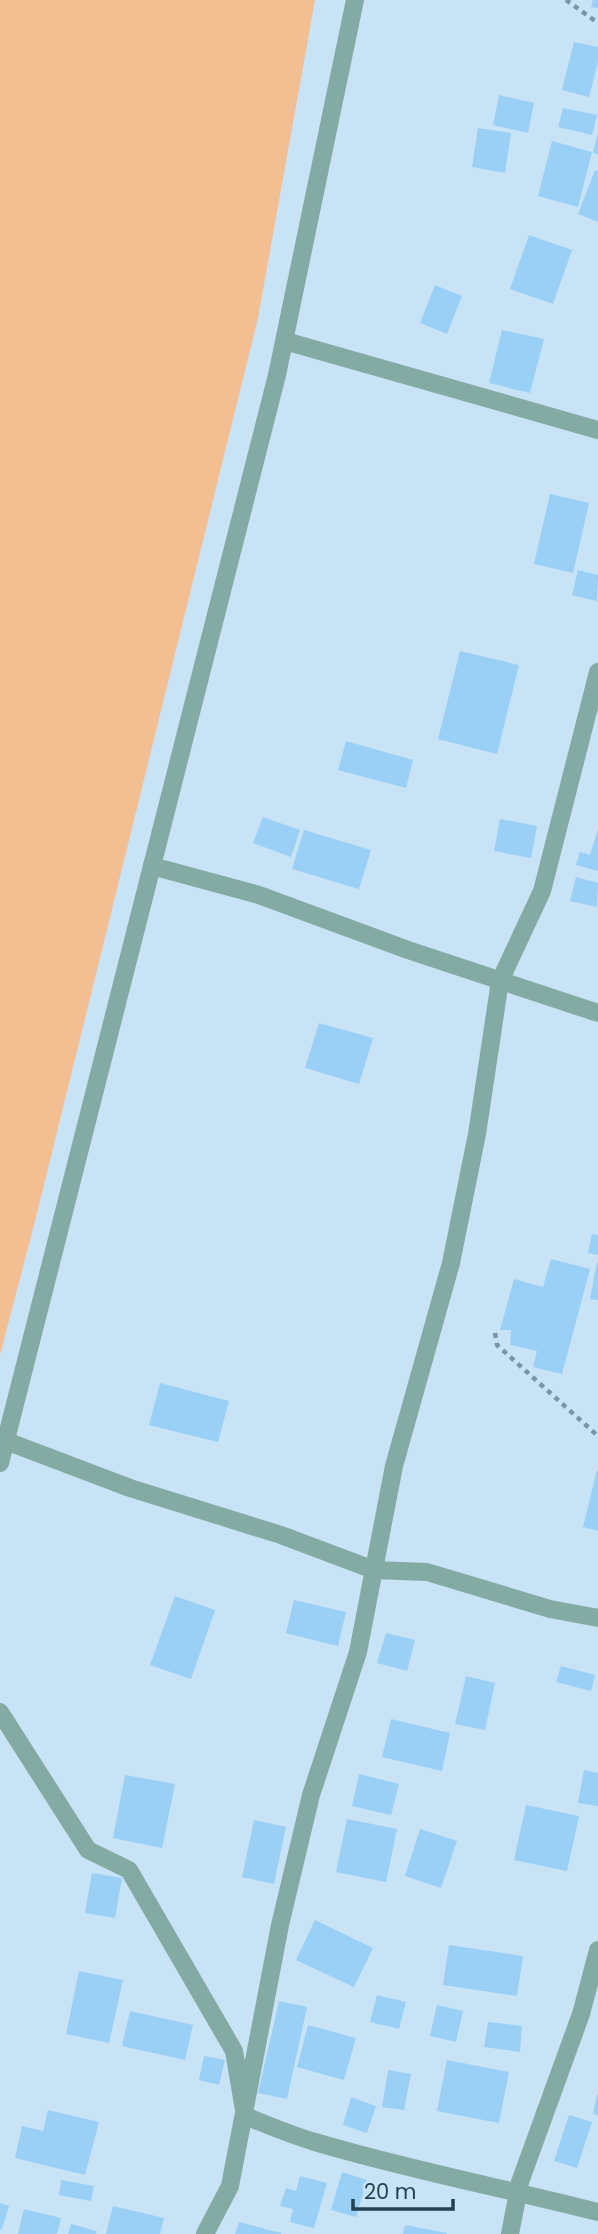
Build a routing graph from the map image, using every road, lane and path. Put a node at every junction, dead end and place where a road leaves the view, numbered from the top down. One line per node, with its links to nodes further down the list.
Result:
1 (355, 0): 4 (street)
2 (566, 0): 3 (path)
3 (598, 23)
4 (285, 341): 5 (street); 7 (street)
5 (598, 430)
6 (598, 673): 8 (street)
7 (152, 866): 8 (street); 12 (street)
8 (500, 981): 9 (street); 14 (street)
9 (598, 1013)
10 (495, 1333): 11 (path)
11 (598, 1436)
12 (6, 1441): 13 (street); 14 (street)
13 (0, 1463)
14 (374, 1570): 15 (street); 18 (street)
15 (598, 1618)
16 (0, 1712): 18 (street)
17 (598, 1950): 19 (street)
18 (244, 2116): 19 (street); 21 (street)
19 (519, 2192): 20 (street); 22 (street)
20 (598, 2212)
21 (205, 2234)
22 (510, 2234)

